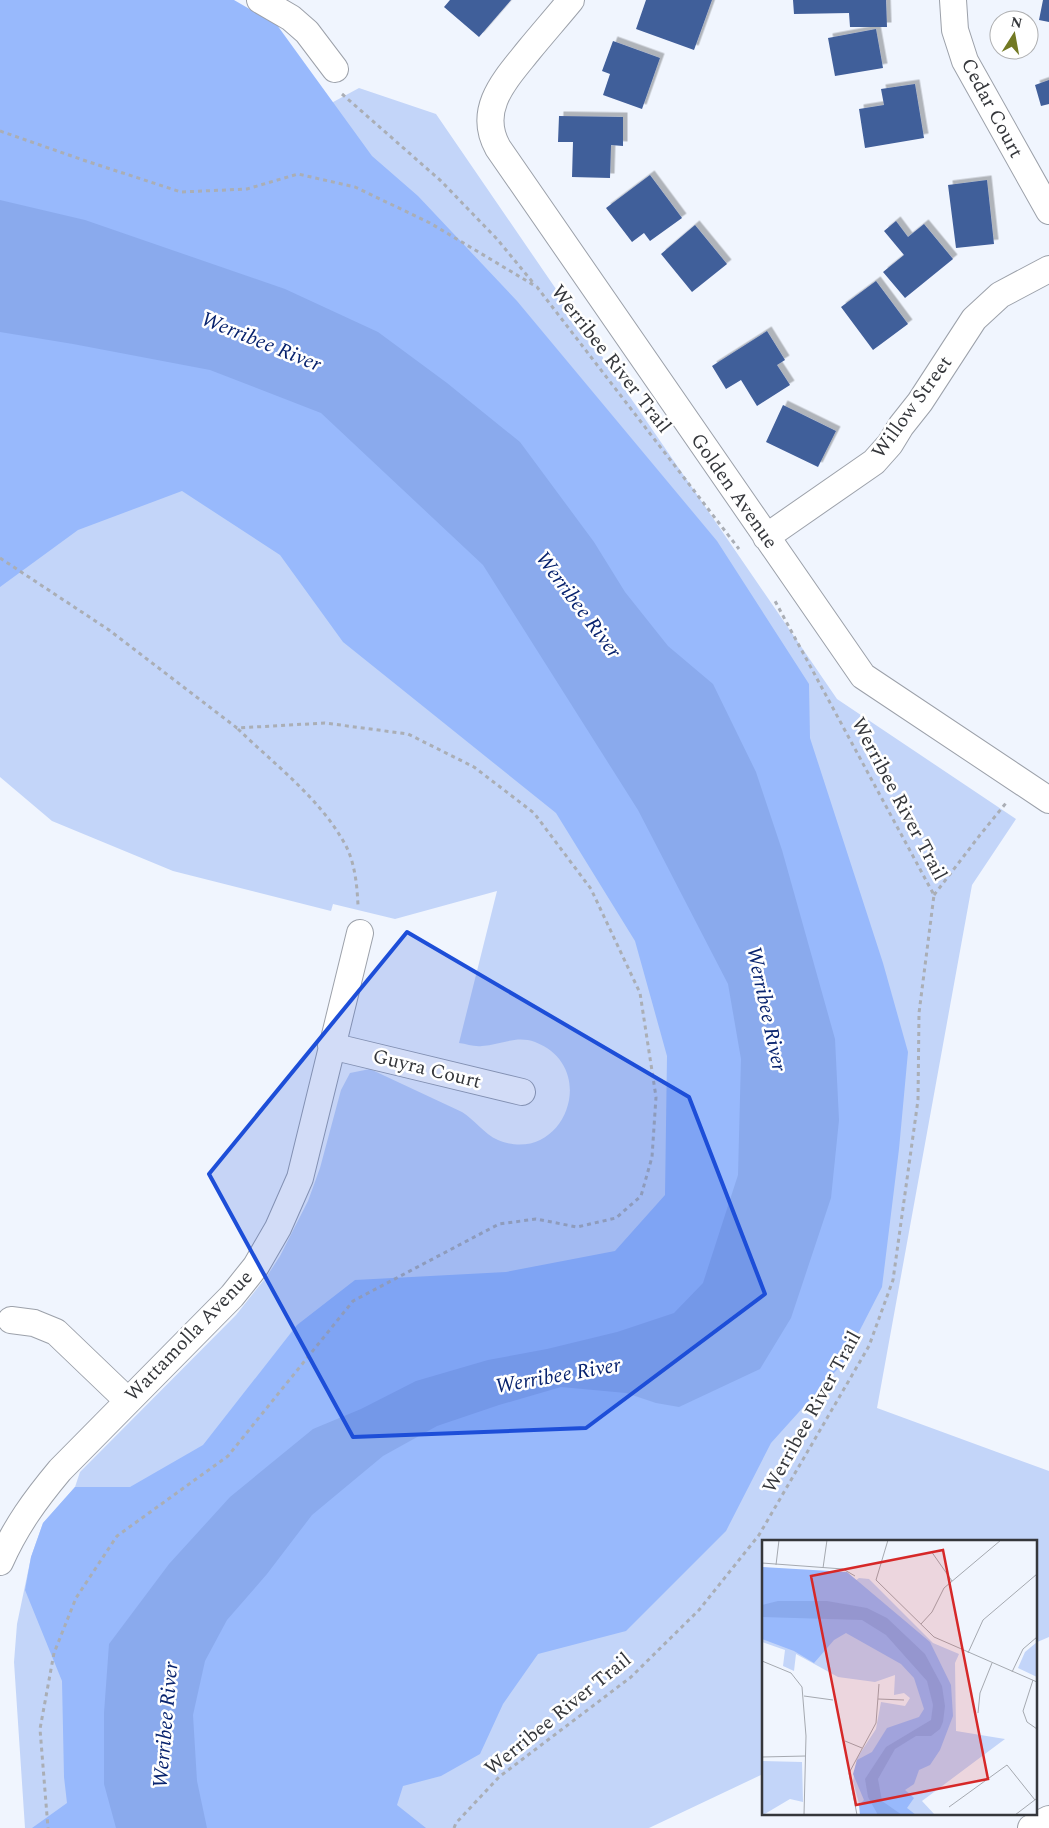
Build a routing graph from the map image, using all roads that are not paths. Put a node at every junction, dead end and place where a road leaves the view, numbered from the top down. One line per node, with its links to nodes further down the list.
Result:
1 (260, 0): 4 (street)
2 (571, 0): 7 (street, Golden Avenue)
3 (953, 0): 5 (street, Cedar Court)
4 (334, 69)
5 (1049, 211)
6 (1049, 269): 7 (street, Willow Street)
7 (766, 537): 8 (street, Golden Avenue)
8 (1049, 800)
9 (360, 934): 10 (street, Wattamolla Avenue)
10 (331, 1046): 11 (street, Guyra Court); 13 (street, Wattamolla Avenue)
11 (522, 1092)
12 (11, 1320): 13 (street)
13 (127, 1400): 14 (street, Wattamolla Avenue)
14 (0, 1562)
15 (1049, 1819): 16 (street)
16 (1031, 1828)

